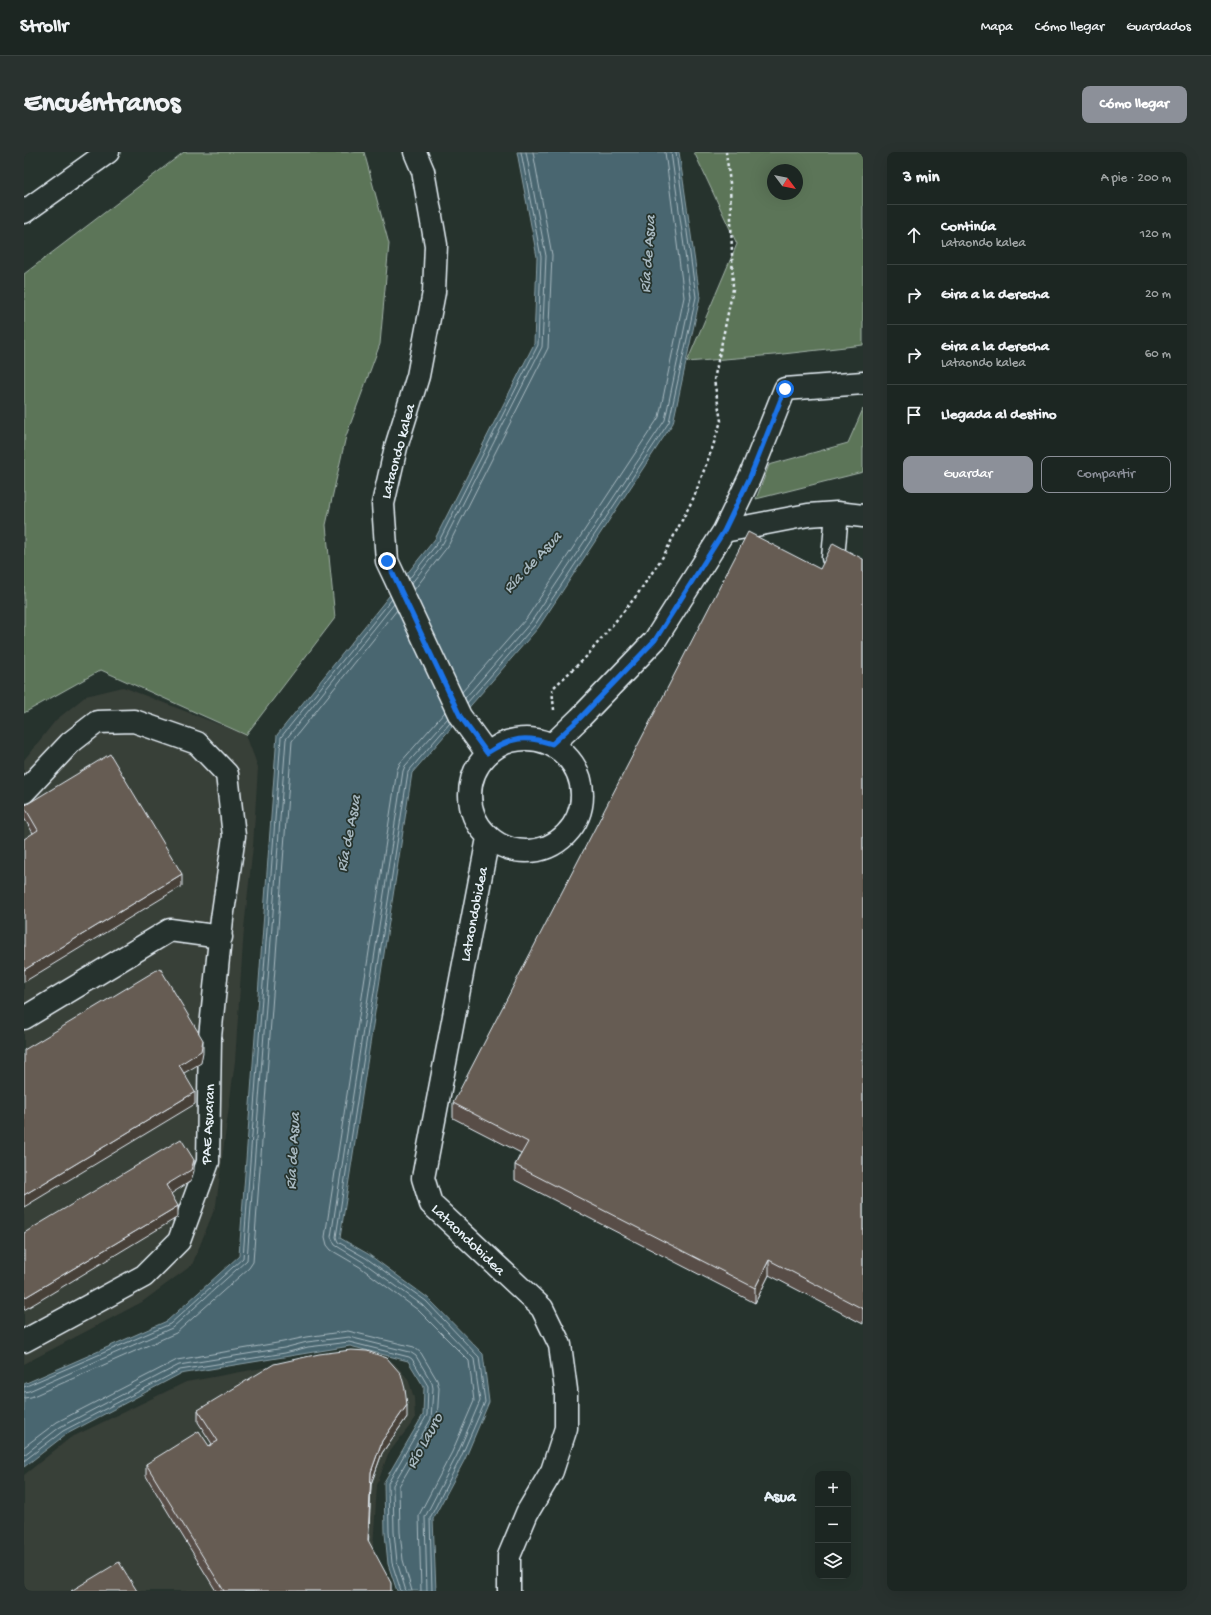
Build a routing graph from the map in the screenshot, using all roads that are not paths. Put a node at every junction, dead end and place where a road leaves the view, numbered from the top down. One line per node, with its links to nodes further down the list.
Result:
1 (108, 152): 3 (main road)
2 (415, 152): 10 (main road, Lataondo kalea)
3 (24, 212)
4 (863, 383): 7 (main road)
5 (837, 513): 6 (main road); 7 (main road); 8 (main road)
6 (863, 516)
7 (724, 531): 9 (main road)
8 (833, 558)
9 (552, 744): 10 (main road); 12 (main road)
10 (487, 753): 12 (main road)
11 (24, 792): 13 (main road, PAE Asuaran)
12 (488, 838): 16 (main road, Lataondobidea)
13 (220, 937): 14 (main road); 15 (main road, PAE Asuaran)
14 (24, 1018)
15 (24, 1341)
16 (509, 1591)

